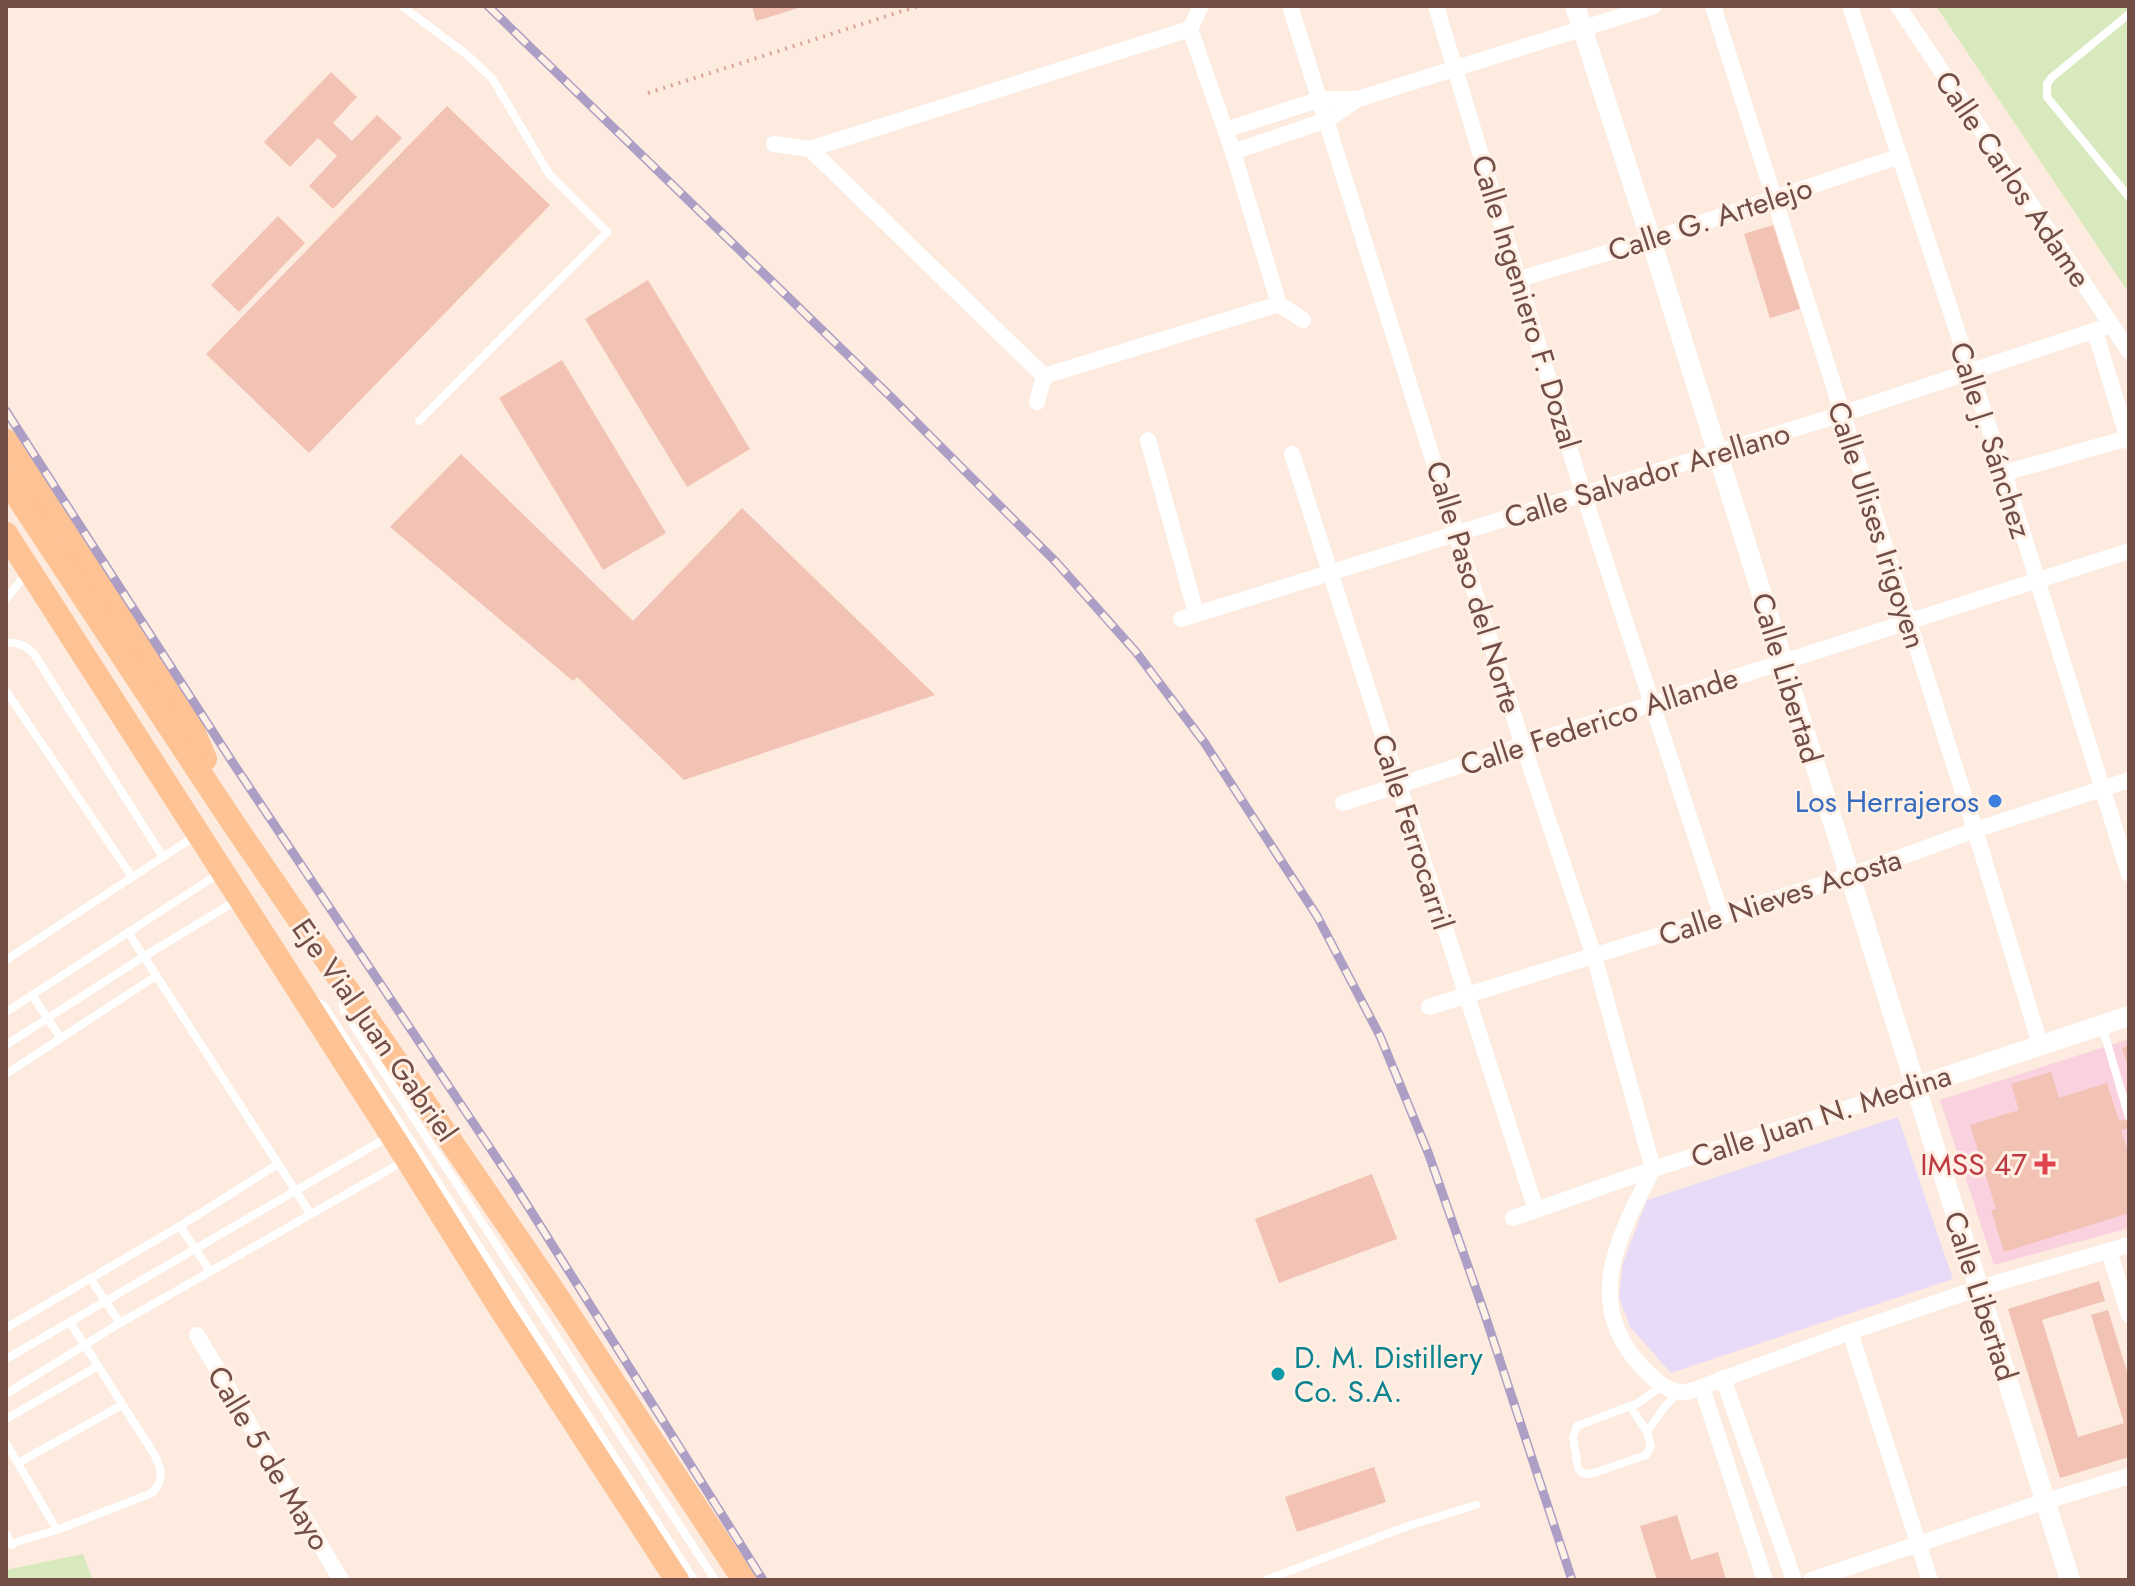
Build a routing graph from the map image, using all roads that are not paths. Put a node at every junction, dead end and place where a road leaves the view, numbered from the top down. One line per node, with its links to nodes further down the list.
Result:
1 (402, 6): 34 (lane)
2 (1201, 6): 11 (street)
3 (1290, 6): 14 (street, Calle Paso del Norte)
4 (1436, 6): 13 (street, Calle Ingeniero F. Dozal)
5 (1575, 6): 12 (street, Calle Libertad)
6 (1654, 6): 12 (street)
7 (1713, 6): 23 (street, Calle Ulises Irigoyen)
8 (1850, 6): 21 (street, Calle J. Sánchez)
9 (1898, 6): 28 (street, Calle Carlos Adame)
10 (2129, 14): 22 (lane)
11 (1190, 29): 17 (street); 19 (street)
12 (1582, 29): 13 (street); 24 (street, Calle Libertad)
13 (1457, 70): 15 (street); 25 (street, Calle Ingeniero F. Dozal)
14 (1321, 99): 15 (street); 16 (street, Calle Paso del Norte); 17 (street)
15 (1358, 99): 16 (street)
16 (1327, 120): 20 (street); 44 (street, Calle Paso del Norte)
17 (1225, 130): 20 (street)
18 (774, 144): 19 (street)
19 (810, 149): 31 (street)
20 (1233, 152): 26 (street)
21 (1900, 156): 23 (street, Calle G. Artelejo); 30 (street, Calle J. Sánchez)
22 (2129, 197)
23 (1774, 198): 24 (street, Calle G. Artelejo); 33 (street, Calle Ulises Irigoyen)
24 (1651, 240): 25 (street, Calle G. Artelejo); 38 (street, Calle Libertad)
25 (1519, 279): 42 (street, Calle Ingeniero F. Dozal)
26 (1279, 304): 27 (street); 31 (street)
27 (1303, 320)
28 (2103, 328): 29 (street, Calle Carlos Adame); 30 (street, Calle Salvador Arellano); 36 (street)
29 (2129, 351)
30 (1969, 371): 33 (street, Calle Salvador Arellano); 40 (street, Calle J. Sánchez)
31 (1044, 376): 32 (street)
32 (1037, 402)
33 (1842, 414): 38 (street, Calle Salvador Arellano); 50 (street, Calle Ulises Irigoyen)
34 (419, 421)
35 (1148, 440): 47 (street, Calle Salvador Arellano)
36 (2128, 440): 40 (street)
37 (6, 441): 60 (main road)
38 (1715, 453): 42 (street, Calle Salvador Arellano); 52 (street, Calle Libertad)
39 (1292, 454): 47 (street, Calle Ferrocarril)
40 (2004, 473): 48 (street, Calle J. Sánchez)
41 (6, 479): 60 (main road, Eje Vial Juan Gabriel)
42 (1583, 493): 44 (street, Calle Salvador Arellano); 54 (street, Calle Ingeniero F. Dozal)
43 (6, 534): 46 (main road, Eje Vial Juan Gabriel)
44 (1457, 534): 47 (street, Calle Salvador Arellano); 55 (street, Calle Paso del Norte)
45 (2129, 551): 48 (street, Calle Federico Allande)
46 (29, 570): 49 (lane); 62 (main road, Eje Vial Juan Gabriel)
47 (1330, 573): 57 (street, Calle Ferrocarril)
48 (2036, 581): 50 (street, Calle Federico Allande); 58 (street, Calle J. Sánchez)
49 (6, 599)
50 (1907, 622): 52 (street, Calle Federico Allande); 61 (street, Calle Ulises Irigoyen)
51 (6, 643): 63 (lane)
52 (1783, 662): 54 (street, Calle Federico Allande); 66 (street, Calle Libertad)
53 (6, 691): 67 (lane)
54 (1652, 704): 55 (street, Calle Federico Allande); 69 (street, Calle Ingeniero F. Dozal)
55 (1523, 745): 57 (street, Calle Federico Allande); 71 (street, Calle Paso del Norte)
56 (2129, 780): 58 (street, Calle Nieves Acosta)
57 (1397, 786): 59 (street, Calle Federico Allande); 77 (street, Calle Ferrocarril)
58 (2101, 789): 61 (street, Calle Nieves Acosta); 65 (street, Calle J. Sánchez)
59 (1343, 803)
60 (233, 823): 75 (main road, Eje Vial Juan Gabriel)
61 (1975, 830): 66 (street, Calle Nieves Acosta); 85 (street, Calle Ulises Irigoyen)
62 (198, 834): 63 (lane); 64 (main road, Eje Vial Juan Gabriel)
63 (163, 857): 67 (lane)
64 (223, 871): 68 (main road, Eje Vial Juan Gabriel); 70 (lane)
65 (2129, 874)
66 (1849, 876): 69 (street, Calle Nieves Acosta); 88 (street, Calle Libertad)
67 (132, 877): 73 (lane)
68 (240, 898): 72 (lane); 76 (main road, Eje Vial Juan Gabriel)
69 (1722, 917): 71 (street, Calle Nieves Acosta)
70 (128, 932): 72 (lane); 78 (lane)
71 (1594, 956): 77 (street, Calle Nieves Acosta); 93 (street, Calle Paso del Norte)
72 (143, 957): 74 (lane); 82 (lane)
73 (6, 960)
74 (156, 976): 84 (lane); 92 (lane)
75 (338, 977): 135 (lane); 136 (main road, Eje Vial Juan Gabriel)
76 (300, 992): 90 (main road, Eje Vial Juan Gabriel); 134 (lane)
77 (1467, 994): 79 (street, Calle Nieves Acosta); 95 (street, Calle Ferrocarril)
78 (32, 995): 80 (lane); 82 (lane)
79 (1429, 1007)
80 (6, 1012)
81 (2129, 1016): 83 (street, Calle Juan N. Medina)
82 (48, 1019): 84 (lane); 86 (lane)
83 (2101, 1025): 85 (street, Calle Juan N. Medina); 89 (lane)
84 (60, 1037): 87 (lane)
85 (2040, 1044): 88 (street, Calle Juan N. Medina)
86 (6, 1045)
87 (6, 1074)
88 (1915, 1087): 93 (street, Calle Juan N. Medina); 104 (street, Calle Libertad)
89 (2129, 1117)
90 (392, 1135): 91 (main road, Eje Vial Juan Gabriel); 94 (lane)
91 (407, 1159): 96 (lane); 133 (main road, Eje Vial Juan Gabriel)
92 (278, 1164): 94 (lane); 98 (lane)
93 (1653, 1169): 95 (street, Calle Juan N. Medina); 117 (street)
94 (296, 1191): 96 (lane); 100 (lane)
95 (1536, 1210): 97 (street, Calle Juan N. Medina)
96 (310, 1213): 102 (lane)
97 (1513, 1218)
98 (180, 1226): 100 (lane); 103 (lane)
99 (2129, 1245): 101 (street)
100 (197, 1248): 102 (lane); 105 (lane)
101 (2109, 1251): 104 (street); 106 (street)
102 (210, 1271): 108 (lane)
103 (90, 1278): 105 (lane); 109 (lane)
104 (1979, 1288): 110 (street); 126 (street, Calle Libertad)
105 (105, 1301): 107 (lane); 108 (lane)
106 (2129, 1315)
107 (70, 1322): 112 (lane); 113 (lane)
108 (120, 1323): 112 (lane)
109 (6, 1328)
110 (1850, 1332): 115 (street); 130 (street)
111 (197, 1335): 132 (street, Calle 5 de Mayo)
112 (85, 1346): 114 (lane); 118 (lane)
113 (6, 1359)
114 (98, 1366): 119 (lane); 121 (lane)
115 (1723, 1378): 116 (street); 139 (street)
116 (1702, 1388): 117 (street); 138 (street)
117 (1670, 1390): 120 (lane); 122 (lane)
118 (6, 1394)
119 (122, 1405): 124 (lane); 128 (lane)
120 (1630, 1406): 122 (lane); 122 (lane)
121 (6, 1419)
122 (1647, 1432)
123 (6, 1443): 124 (lane)
124 (18, 1463): 128 (lane)
125 (2129, 1476): 126 (street)
126 (2046, 1501): 130 (street); 142 (street, Calle Libertad)
127 (1476, 1505): 137 (lane)
128 (57, 1530): 131 (lane)
129 (6, 1534): 131 (lane)
130 (1918, 1543): 140 (street); 141 (street)
131 (9, 1545)
132 (341, 1580)
133 (677, 1580)
134 (694, 1580)
135 (715, 1580)
136 (744, 1580)
137 (1266, 1580)
138 (1765, 1580)
139 (1794, 1580)
140 (1811, 1580)
141 (1930, 1580)
142 (2070, 1580)

